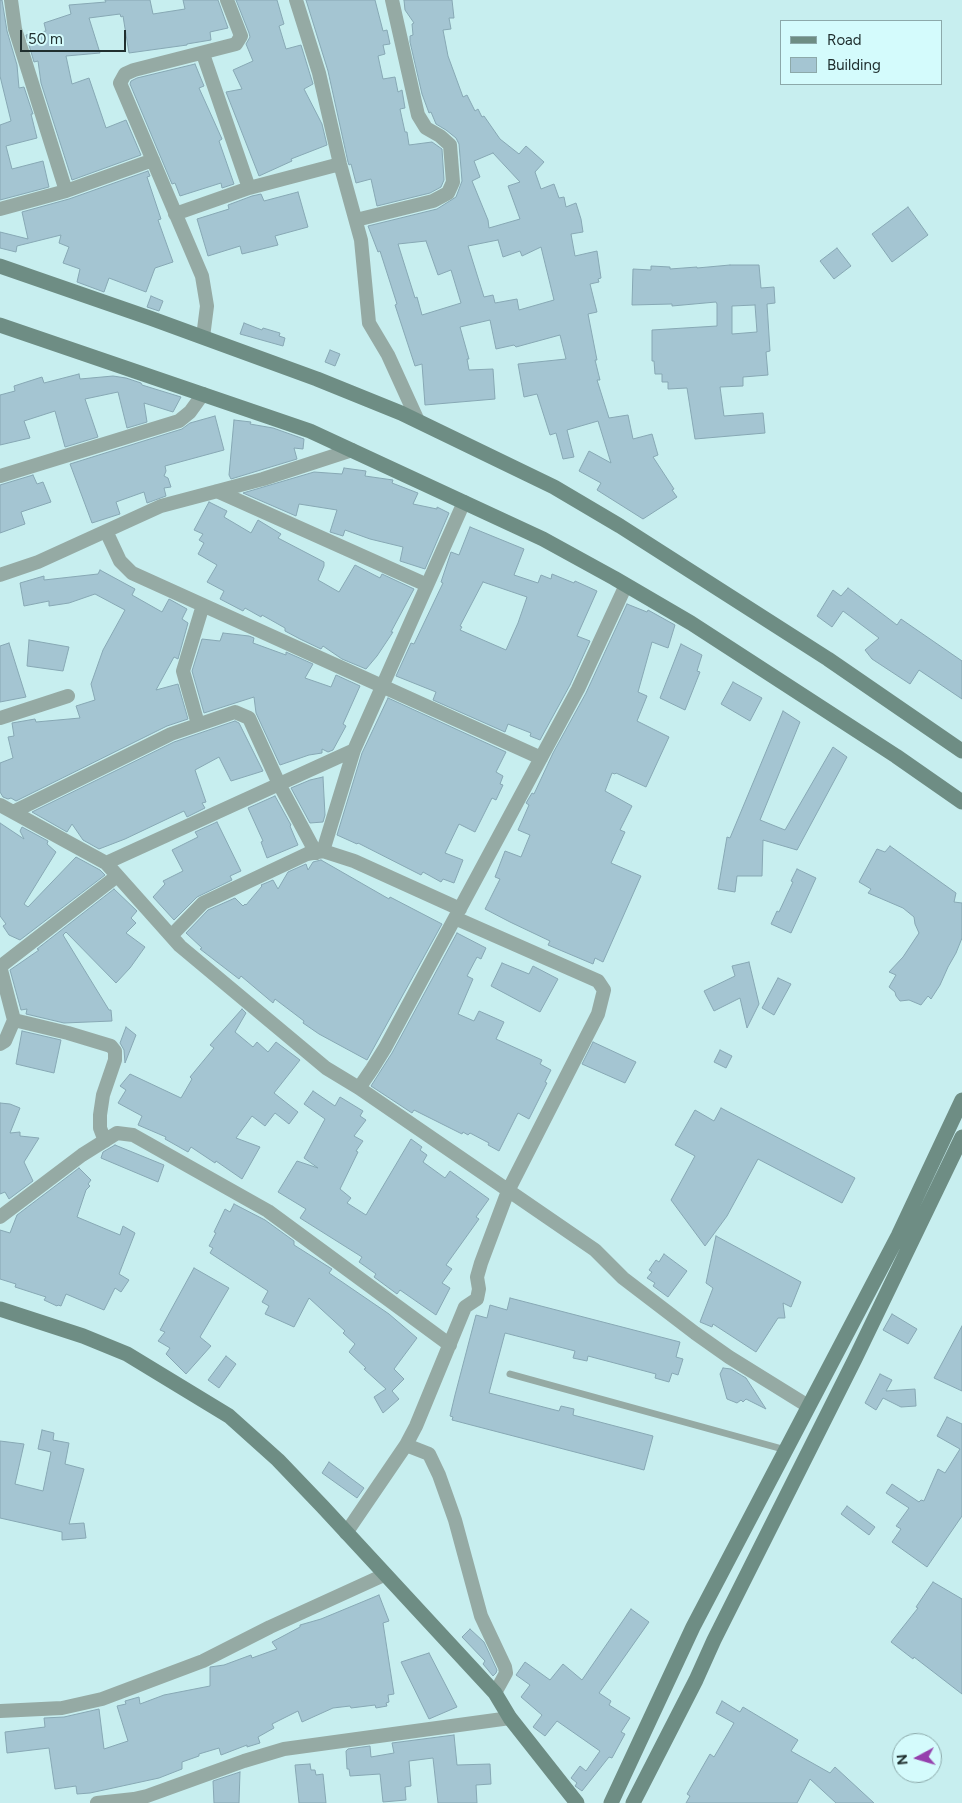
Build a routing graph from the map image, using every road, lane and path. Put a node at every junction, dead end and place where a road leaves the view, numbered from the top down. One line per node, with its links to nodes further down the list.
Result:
1 (11, 0): 9 (street)
2 (227, 0): 5 (street)
3 (296, 0): 7 (street)
4 (392, 0): 12 (street)
5 (203, 54): 6 (street); 8 (street)
6 (153, 160): 9 (street); 11 (street)
7 (340, 164): 8 (street); 12 (street)
8 (249, 188): 11 (street)
9 (66, 192): 10 (street)
10 (0, 209)
11 (175, 214): 15 (street)
12 (356, 220): 17 (street)
13 (0, 266): 15 (street)
14 (0, 325): 16 (street)
15 (203, 337): 17 (street)
16 (203, 394): 18 (street); 19 (street)
17 (418, 421): 32 (street)
18 (352, 450): 20 (street); 21 (street)
19 (0, 476)
20 (217, 491): 22 (street); 24 (street)
21 (464, 502): 24 (street); 25 (street)
22 (106, 531): 23 (street); 26 (street)
23 (0, 575)
24 (427, 585): 27 (street)
25 (626, 585): 33 (street); 35 (street)
26 (202, 605): 27 (street); 30 (street)
27 (382, 686): 31 (street); 33 (street)
28 (68, 696): 29 (street)
29 (0, 718)
30 (198, 724): 34 (street); 37 (street)
31 (354, 750): 34 (street); 38 (street)
32 (962, 751)
33 (541, 758): 41 (street)
34 (280, 784): 38 (street); 39 (street)
35 (962, 802)
36 (0, 805): 37 (street)
37 (13, 812): 39 (street)
38 (319, 852): 41 (street); 42 (street)
39 (106, 863): 40 (street)
40 (118, 876): 42 (street); 43 (street)
41 (457, 914): 46 (street); 51 (street)
42 (171, 936): 46 (street)
43 (0, 966): 44 (street)
44 (14, 1020): 45 (street); 49 (street)
45 (0, 1044)
46 (358, 1088): 51 (street)
47 (962, 1100): 56 (street)
48 (962, 1137): 50 (street)
49 (105, 1141): 52 (street); 54 (street)
50 (958, 1156): 67 (street)
51 (508, 1191): 54 (street); 56 (street)
52 (0, 1217)
53 (0, 1309): 59 (street)
54 (450, 1345): 57 (street)
55 (510, 1374): 58 (lane)
56 (808, 1406): 58 (street)
57 (406, 1445): 59 (street); 61 (street)
58 (786, 1450): 66 (street)
59 (346, 1532): 60 (street)
60 (384, 1575): 61 (street); 62 (street)
61 (494, 1694): 63 (street)
62 (0, 1711)
63 (510, 1718): 64 (street); 65 (street)
64 (98, 1803)
65 (577, 1803)
66 (611, 1803)
67 (633, 1803)

